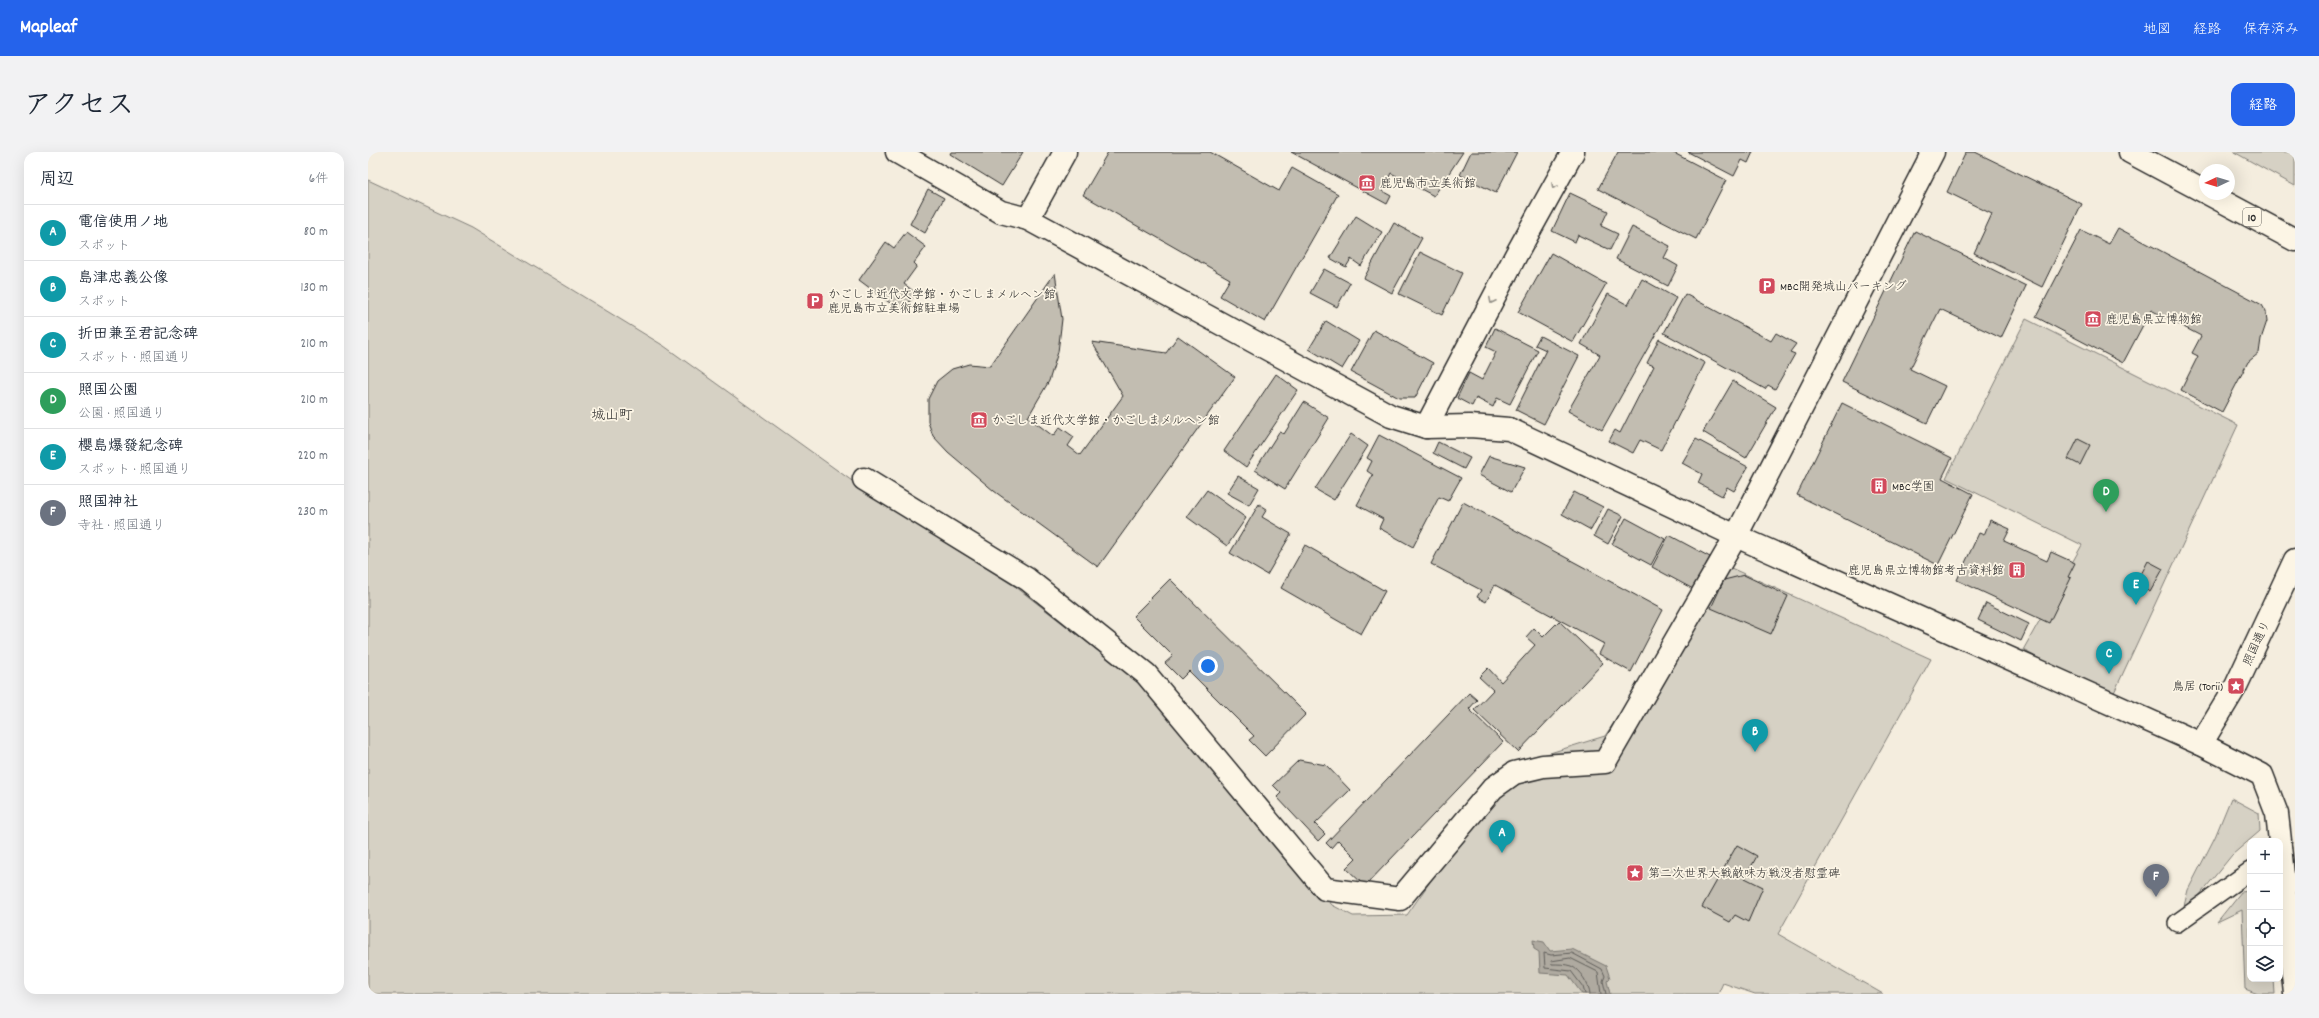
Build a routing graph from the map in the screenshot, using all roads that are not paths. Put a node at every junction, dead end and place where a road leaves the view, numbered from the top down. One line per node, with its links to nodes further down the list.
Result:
1 (897, 152): 8 (main road)
2 (1065, 152): 8 (main road)
3 (1573, 152): 10 (main road, one-way to 10)
4 (1933, 152): 12 (main road)
5 (2130, 152): 6 (main road)
6 (2199, 189)
7 (2220, 200): 9 (main road, 10)
8 (1028, 219): 10 (main road)
9 (2295, 240)
10 (1426, 427): 12 (main road)
11 (864, 479): 12 (main road)
12 (1736, 536): 14 (main road)
13 (2295, 560): 14 (main road, 照国通り)
14 (2201, 744): 15 (main road)
15 (2280, 838)
16 (2247, 873): 18 (lane)
17 (2282, 874): 19 (main road)
18 (2178, 923)
19 (2295, 994)

